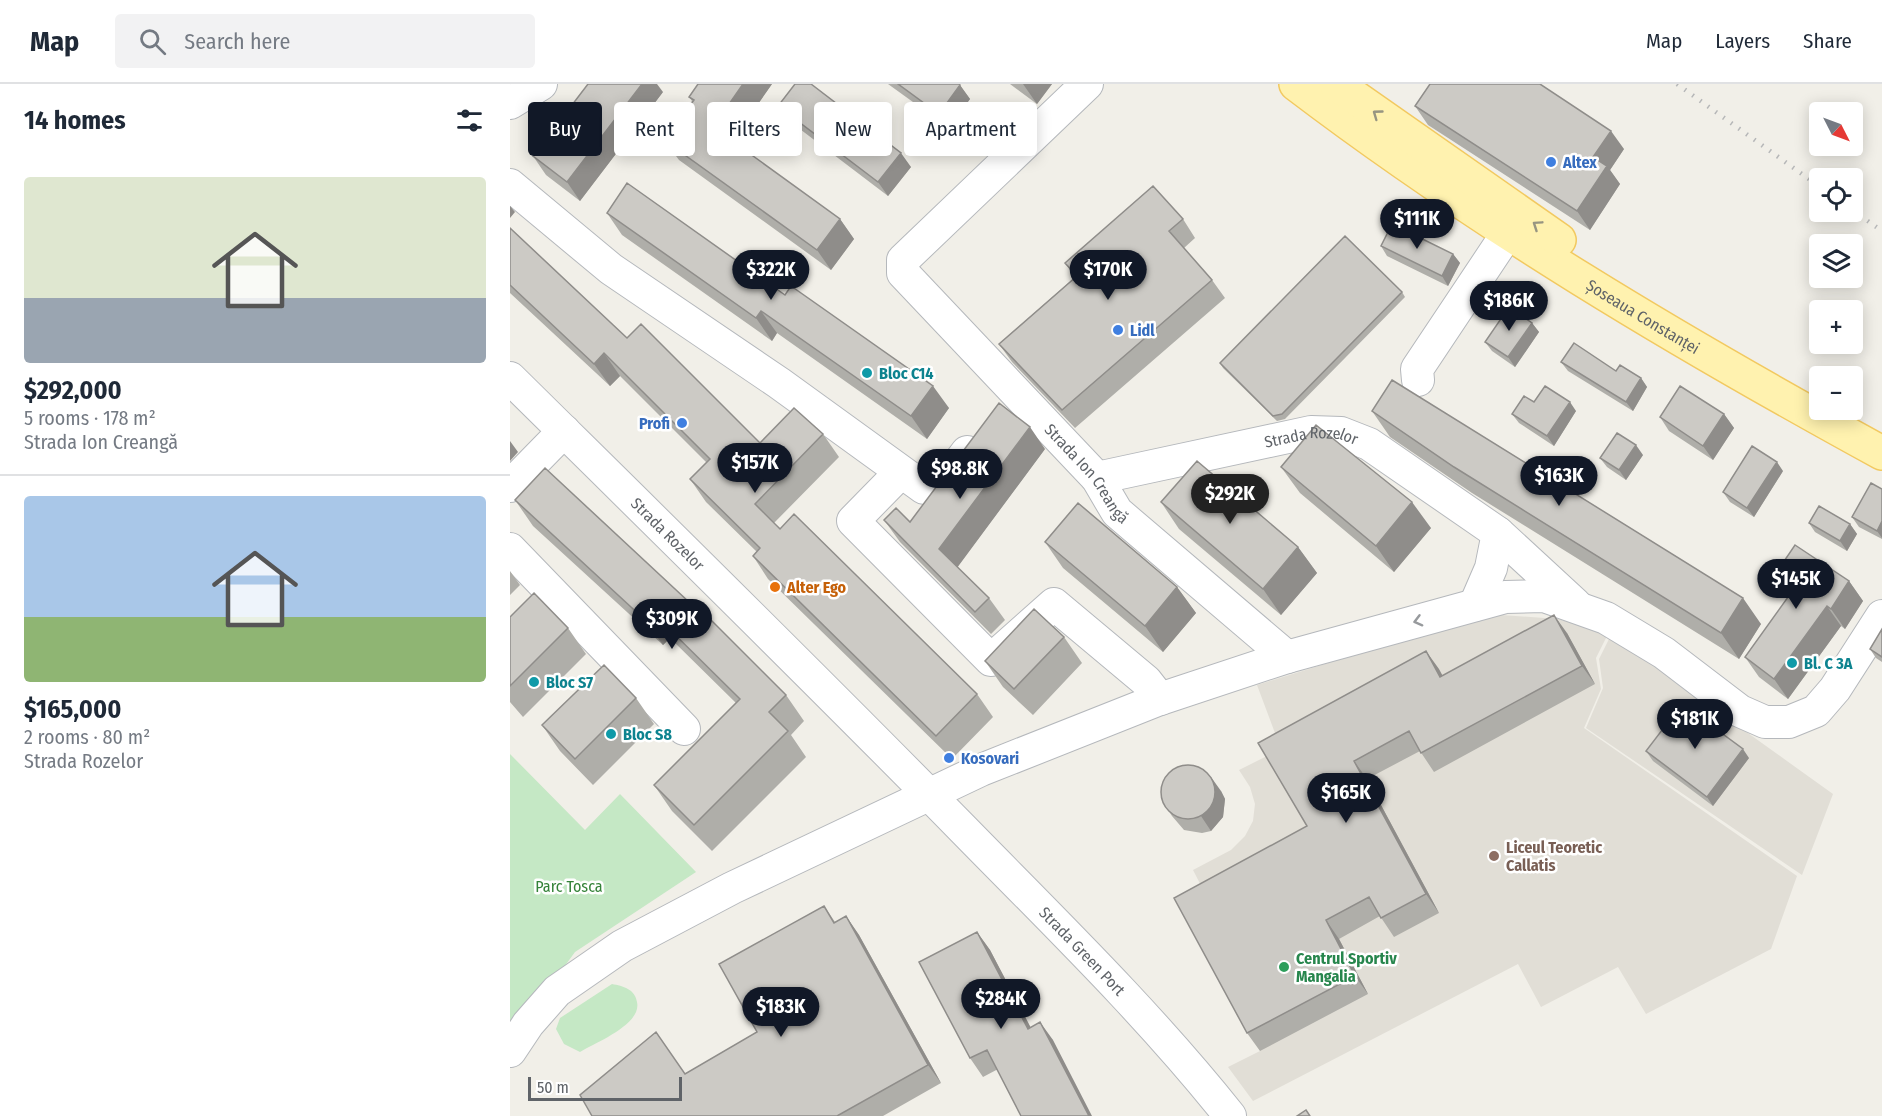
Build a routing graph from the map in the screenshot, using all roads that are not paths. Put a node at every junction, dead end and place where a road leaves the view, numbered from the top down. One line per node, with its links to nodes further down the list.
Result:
1 (540, 84): 5 (street)
2 (1087, 84): 11 (street, Strada Ion Creangă)
3 (1296, 84): 7 (main road, Șoseaua Constanței)
4 (1336, 84): 10 (main road, Șoseaua Constanței, one-way to 4)
5 (510, 104)
6 (510, 185): 16 (street)
7 (1507, 234): 9 (street); 15 (main road, Șoseaua Constanței)
8 (510, 378): 13 (street, Strada Rozelor)
9 (1418, 380)
10 (1809, 391)
11 (1000, 411): 16 (street); 17 (street, Strada Ion Creangă)
12 (1860, 420): 14 (main road)
13 (564, 431): 18 (street); 27 (street, Strada Rozelor)
14 (1882, 432)
15 (1882, 453)
16 (900, 473): 25 (street)
17 (1098, 478): 19 (street, Strada Rozelor); 24 (street, Strada Ion Creangă)
18 (510, 486)
19 (1498, 533): 21 (street); 22 (street, Strada Rozelor)
20 (510, 549): 26 (street)
21 (1475, 605): 22 (street, Strada Rozelor); 24 (street, Strada Rozelor, one-way to 24)
22 (1579, 607): 23 (street, Strada Rozelor)
23 (1882, 616)
24 (1287, 657): 25 (street, Strada Rozelor)
25 (1160, 699): 27 (street, Strada Rozelor)
26 (684, 729)
27 (928, 794): 28 (street, Strada Rozelor); 29 (street, Strada Green Port)
28 (510, 1051)
29 (1230, 1116)

